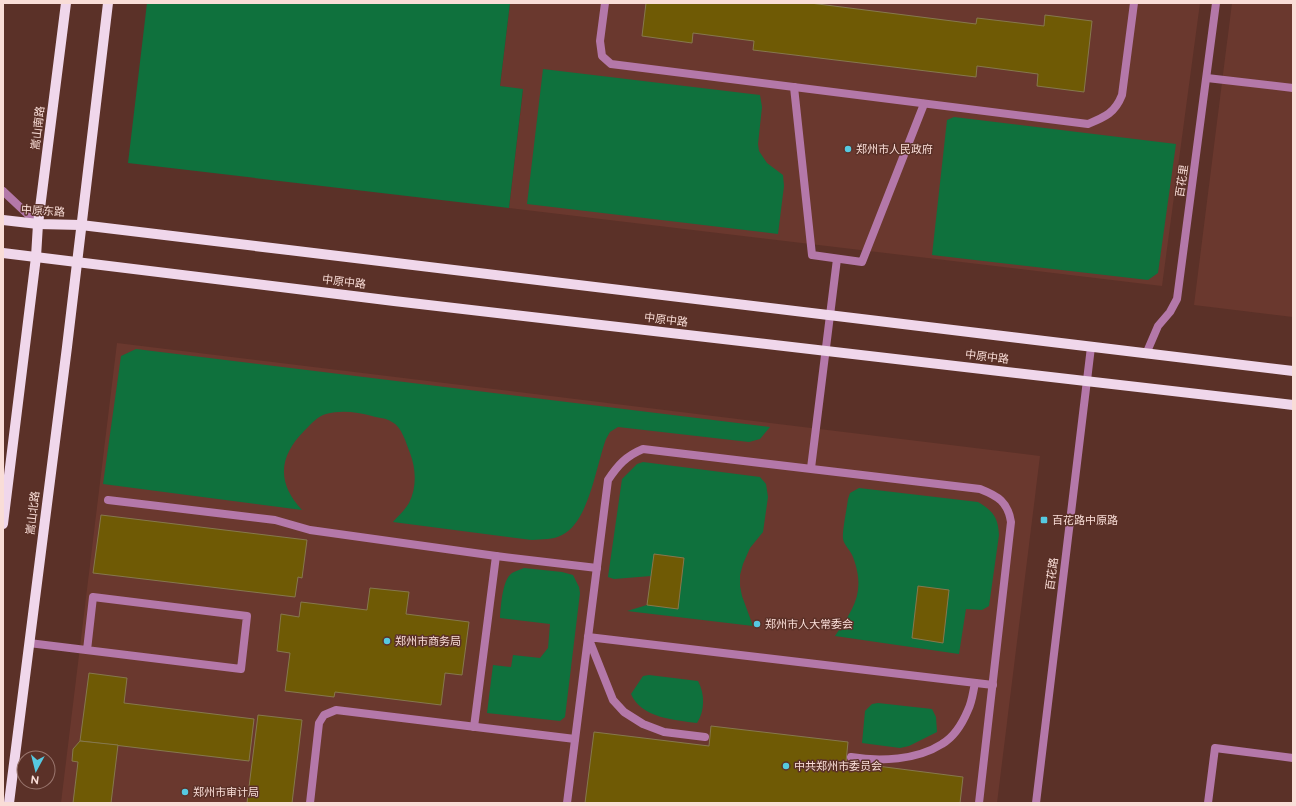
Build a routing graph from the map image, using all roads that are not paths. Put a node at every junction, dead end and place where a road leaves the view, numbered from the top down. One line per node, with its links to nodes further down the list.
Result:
1 (65, 3): 12 (main road, 嵩山南路)
2 (108, 3): 13 (main road)
3 (605, 3): 7 (street)
4 (1134, 3): 9 (street)
5 (1216, 3): 6 (street, 百花里)
6 (1206, 78): 8 (street); 21 (street, 百花里)
7 (794, 87): 9 (street); 16 (street)
8 (1293, 88)
9 (924, 104): 16 (street)
10 (3, 191): 12 (street)
11 (3, 220): 12 (main road, 中原东路)
12 (38, 224): 13 (main road, 中原东路); 15 (main road, 嵩山南路)
13 (81, 226): 17 (main road, 嵩山北路); 18 (main road, 中原中路)
14 (3, 253): 15 (main road)
15 (36, 257): 17 (main road, 中原中路); 27 (main road)
16 (837, 258): 18 (street)
17 (77, 262): 20 (main road, 中原中路); 31 (main road, 嵩山北路)
18 (830, 316): 19 (main road, 中原中路); 20 (street)
19 (1091, 347): 21 (main road, 中原中路); 23 (street, 百花路)
20 (826, 350): 23 (main road, 中原中路); 25 (street)
21 (1146, 354): 22 (main road, 中原中路)
22 (1293, 371)
23 (1086, 381): 24 (main road, 中原中路); 44 (street, 百花路)
24 (1293, 405)
25 (810, 468): 29 (street); 34 (street)
26 (108, 500): 28 (street)
27 (3, 524)
28 (496, 556): 29 (street); 35 (street)
29 (597, 568): 30 (street)
30 (588, 637): 33 (street); 36 (street); 37 (street)
31 (29, 643): 32 (street); 40 (main road, 嵩山北路)
32 (87, 650): 32 (street)
33 (975, 683): 34 (street); 38 (street)
34 (993, 685): 43 (street)
35 (474, 727): 37 (street); 41 (street)
36 (705, 737)
37 (575, 739): 42 (street)
38 (852, 757)
39 (1293, 758): 45 (street)
40 (9, 803)
41 (310, 803)
42 (567, 803)
43 (979, 803)
44 (1036, 803)
45 (1208, 803)

